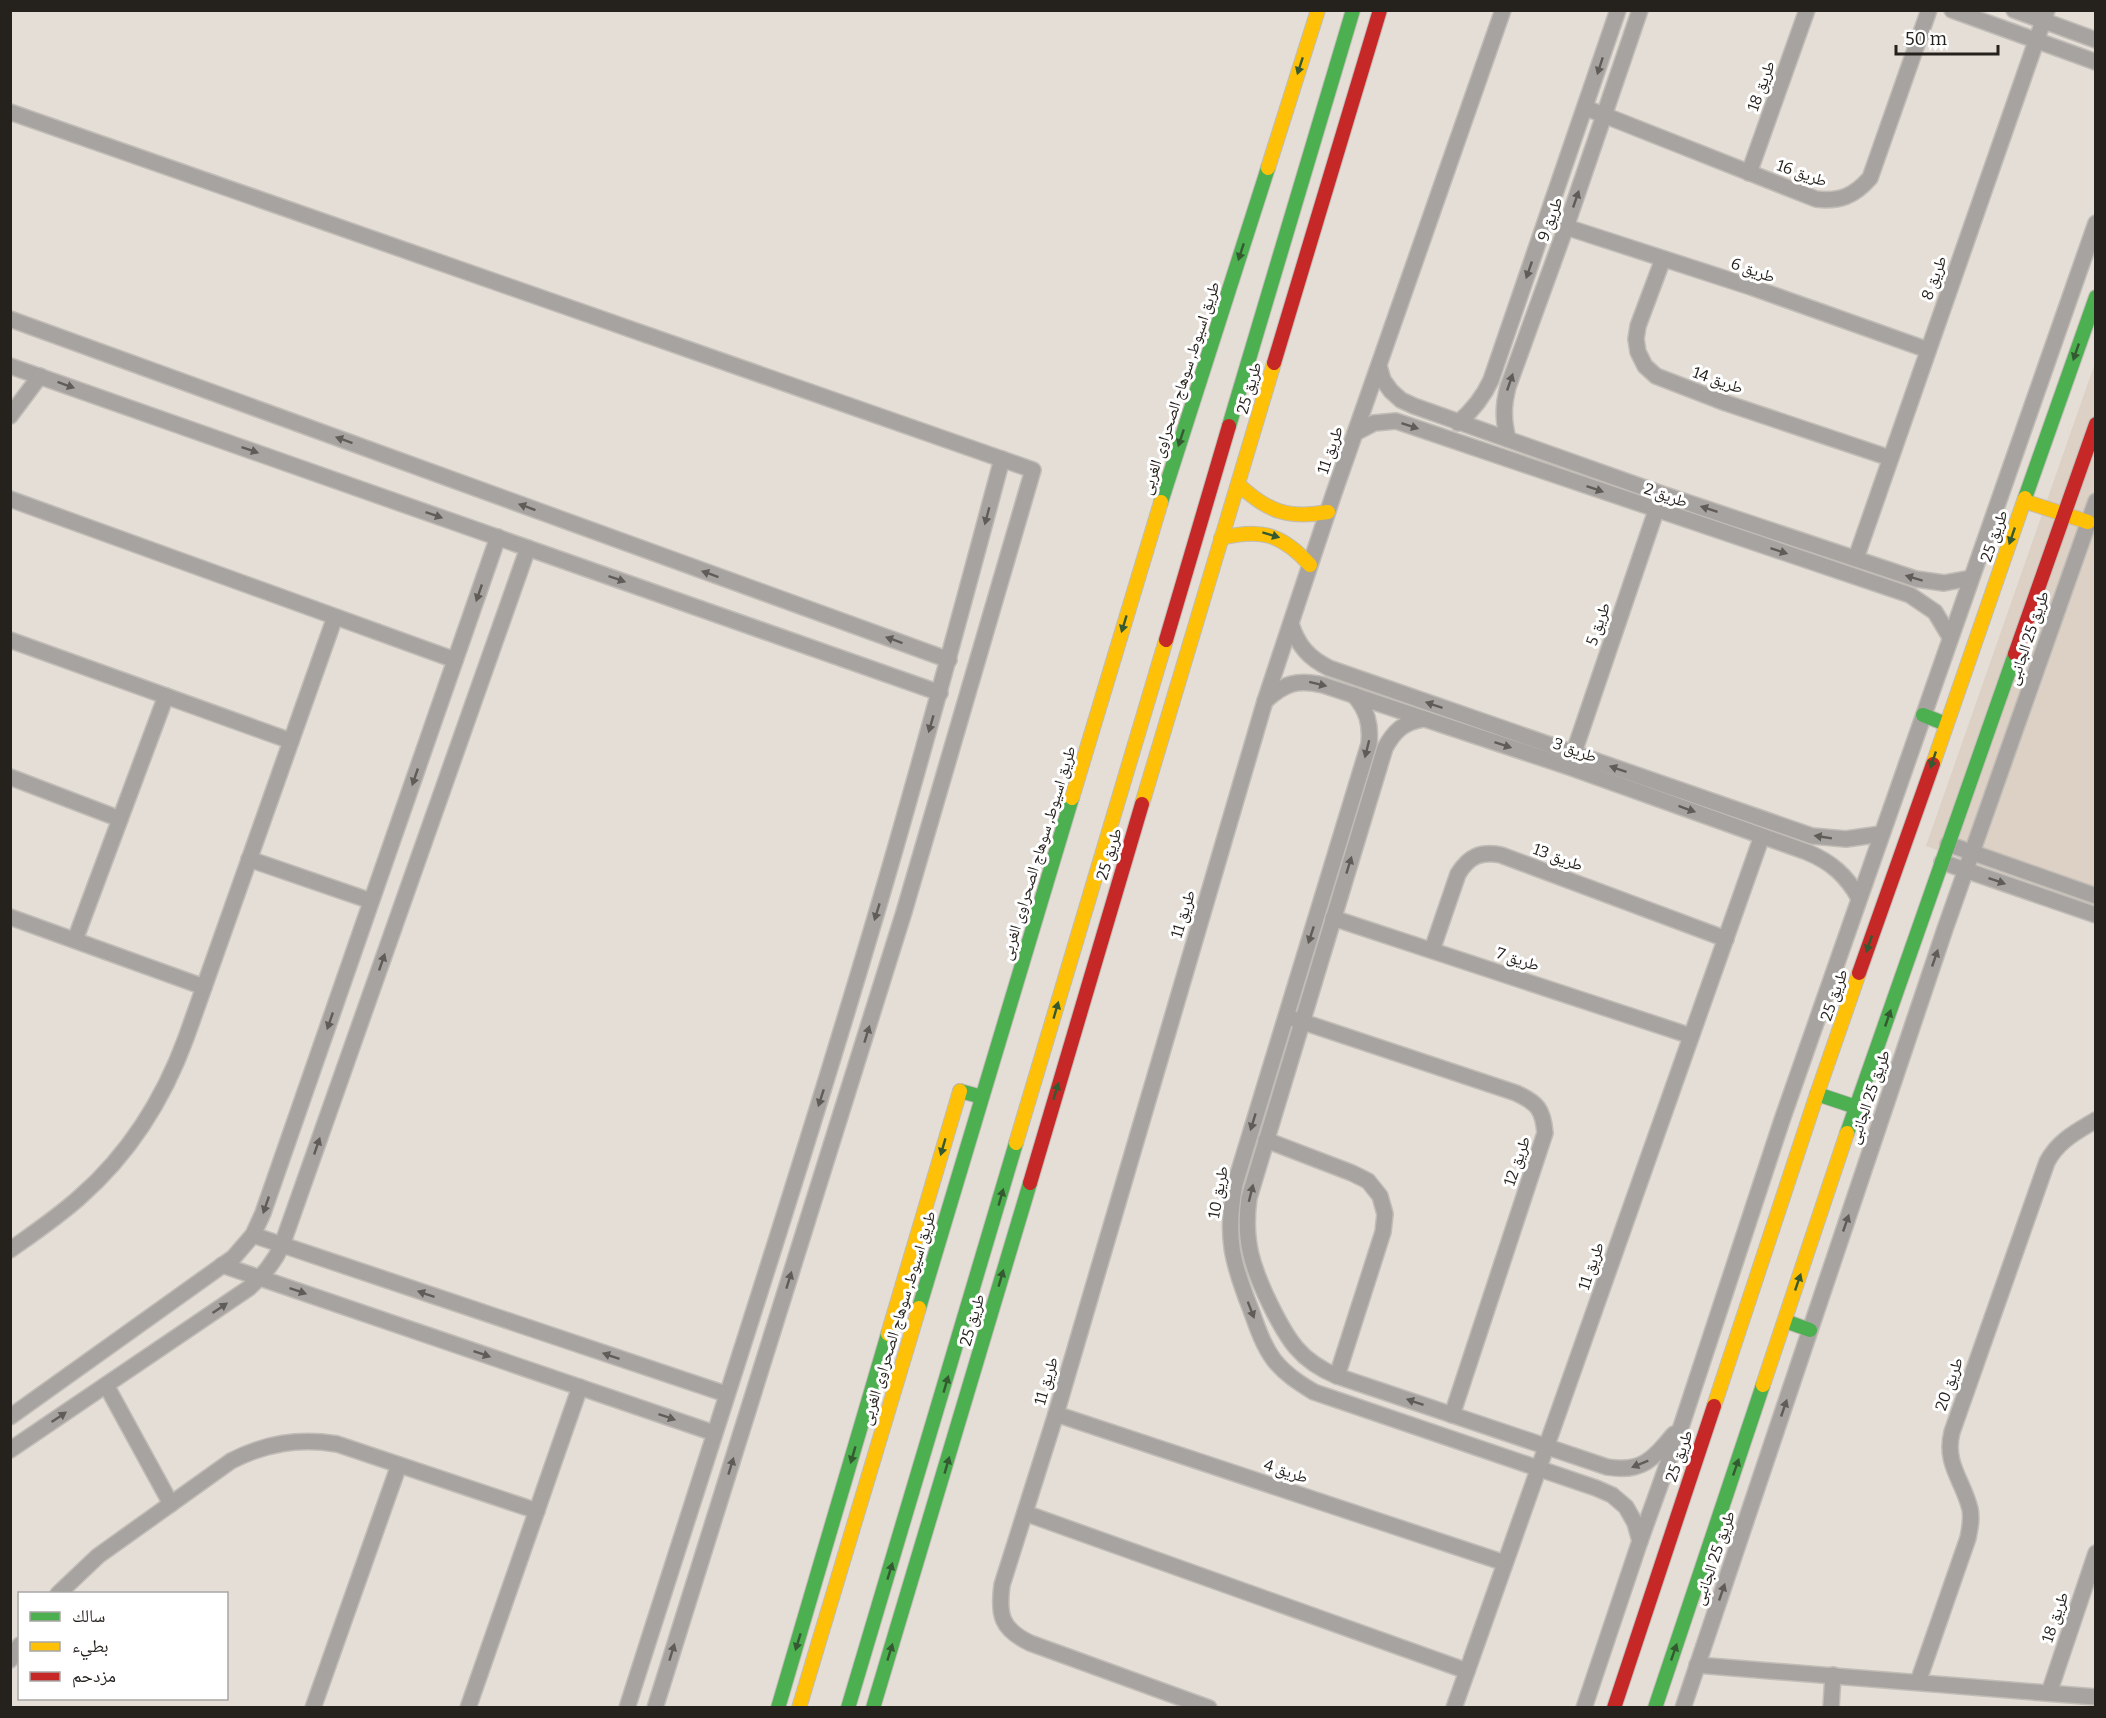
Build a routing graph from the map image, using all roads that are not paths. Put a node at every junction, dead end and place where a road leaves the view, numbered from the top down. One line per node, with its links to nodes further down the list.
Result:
1 (1318, 10): 88 (street, طريق اسيوط, سوهاج الصحراوى الغربى, one-way to 88)
2 (1353, 10): 134 (street, one-way to 2)
3 (1380, 10): 35 (street, طريق 25)
4 (1503, 10): 26 (street, طريق 11)
5 (1618, 10): 15 (street, طريق 9, one-way to 15)
6 (1640, 10): 17 (street, طريق 9)
7 (1807, 10): 18 (street, طريق 18)
8 (1929, 10): 18 (street, طريق 16)
9 (1952, 10): 13 (street)
10 (2014, 10): 11 (street)
11 (2045, 16): 12 (street); 13 (street, طريق 8)
12 (2096, 40)
13 (2037, 41): 14 (street); 24 (street, طريق 8)
14 (2096, 62)
15 (1586, 108): 17 (street, طريق 16); 29 (street, طريق 9, one-way to 29)
16 (10, 112): 34 (street)
17 (1605, 115): 18 (street, طريق 16); 20 (street, طريق 9, one-way to 17)
18 (1749, 173)
19 (2096, 223): 49 (street)
20 (1566, 227): 21 (street, طريق 6); 32 (street, طريق 9, one-way to 20)
21 (1663, 259): 24 (street, طريق 6); 33 (street, طريق 14)
22 (2096, 297): 38 (street, طريق 25, one-way to 38)
23 (10, 319): 55 (street, one-way to 23)
24 (1928, 350): 33 (street, طريق 8)
25 (10, 366): 27 (street)
26 (1378, 366): 29 (street, طريق 2); 31 (street, طريق 11)
27 (40, 376): 28 (street); 44 (street, one-way to 44)
28 (10, 416)
29 (1458, 423): 32 (street, طريق 2)
30 (2096, 424): 42 (street)
31 (1355, 434): 40 (street, طريق 2, one-way to 40); 41 (street, طريق 11)
32 (1508, 439): 36 (street, طريق 2)
33 (1890, 458): 47 (street, طريق 8)
34 (1002, 459): 55 (street, one-way to 55); 131 (street, one-way to 34)
35 (1238, 484): 41 (street); 45 (street, طريق 25)
36 (1662, 494): 40 (street, طريق 5); 47 (street, طريق 2, one-way to 36)
37 (10, 499): 50 (street)
38 (2024, 501): 42 (street); 62 (street, طريق 25, one-way to 62)
39 (2096, 501): 43 (street, طريق 25 الجانبى)
40 (1656, 510): 52 (street, طريق 2, one-way to 52); 64 (street, طريق 5)
41 (1328, 512): 48 (street, طريق 11)
42 (2064, 514): 43 (street); 69 (street)
43 (2088, 522): 70 (street, طريق 25 الجانبى)
44 (498, 537): 46 (street); 54 (street, one-way to 54)
45 (1221, 538): 48 (street, one-way to 48); 135 (street, طريق 25, one-way to 45)
46 (528, 548): 56 (street, one-way to 56); 96 (street, one-way to 46)
47 (1856, 558): 49 (street, طريق 2, one-way to 47)
48 (1310, 565): 51 (street, طريق 11)
49 (1971, 578): 52 (street)
50 (335, 617): 54 (street); 63 (street)
51 (1291, 624): 59 (street, طريق 11); 64 (street, طريق 3, one-way to 51)
52 (1950, 637): 60 (street)
53 (11, 640): 58 (street)
54 (455, 660): 76 (street, one-way to 76)
55 (949, 660): 56 (street)
56 (940, 693): 105 (street, one-way to 105)
57 (1354, 695): 59 (street, طريق 3, one-way to 57); 61 (street, طريق 3); 84 (street, طريق 10, one-way to 84)
58 (166, 696): 63 (street); 66 (street)
59 (1265, 701): 106 (street, طريق 11)
60 (1923, 715): 62 (street); 67 (street)
61 (1423, 718): 64 (street, طريق 3, one-way to 64); 79 (street, طريق 10, one-way to 61)
62 (1946, 724): 87 (street, طريق 25, one-way to 87)
63 (291, 741): 71 (street)
64 (1571, 760): 67 (street, طريق 3, one-way to 64); 68 (street, طريق 3, one-way to 68)
65 (10, 777): 66 (street)
66 (120, 819): 81 (street)
67 (1881, 834): 75 (street)
68 (1762, 836): 75 (street, طريق 3); 80 (street, طريق 11)
69 (1948, 844): 70 (street); 72 (street)
70 (1972, 853): 73 (street, طريق 25 الجانبى); 74 (street)
71 (249, 859): 76 (street); 83 (street)
72 (1942, 862): 73 (street); 89 (street, one-way to 72)
73 (1965, 870): 77 (street, one-way to 77); 100 (street, طريق 25 الجانبى, one-way to 73)
74 (2096, 896)
75 (1858, 898): 109 (street)
76 (371, 902): 94 (street, one-way to 94)
77 (2096, 915)
78 (10, 917): 81 (street)
79 (1333, 918): 82 (street, طريق 7); 85 (street, طريق 10)
80 (1726, 939): 82 (street, طريق 13); 86 (street, طريق 11)
81 (75, 940): 83 (street)
82 (1432, 950): 86 (street, طريق 7)
83 (204, 987): 95 (street)
84 (1285, 1016): 85 (street, طريق 12); 92 (street, طريق 10, one-way to 92)
85 (1301, 1022): 91 (street, طريق 10); 107 (street, طريق 12)
86 (1691, 1036): 111 (street, طريق 11)
87 (1817, 1094): 89 (street); 139 (street, طريق 25)
88 (982, 1097): 132 (street, one-way to 132); 133 (street, طريق اسيوط, سوهاج الصحراوى الغربى)
89 (1856, 1107): 99 (street, one-way to 89)
90 (2096, 1120): 125 (street, طريق 20)
91 (1266, 1140): 93 (street, طريق 10, one-way to 91); 101 (street)
92 (1229, 1215): 93 (street); 104 (street, طريق 10, one-way to 104)
93 (1247, 1217): 101 (street, طريق 10)
94 (253, 1235): 96 (street); 97 (street)
95 (13, 1244)
96 (282, 1245): 98 (street); 105 (street, one-way to 96)
97 (222, 1265): 98 (street); 108 (street)
98 (260, 1278): 102 (street, one-way to 98); 103 (street, one-way to 103)
99 (1785, 1321): 100 (street); 140 (street, one-way to 99)
100 (1810, 1330): 122 (street, طريق 25 الجانبى, one-way to 100)
101 (1329, 1373): 104 (street); 107 (street, طريق 10, one-way to 101)
102 (106, 1384): 112 (street, one-way to 102); 115 (street)
103 (580, 1387): 110 (street, one-way to 110); 116 (street)
104 (1314, 1392): 114 (street, طريق 10)
105 (726, 1394): 110 (street)
106 (1056, 1414): 117 (street, طريق 11); 120 (street, طريق 4)
107 (1452, 1415): 111 (street, طريق 10)
108 (10, 1417)
109 (1682, 1424): 111 (street, طريق 10, one-way to 111); 118 (street)
110 (714, 1433): 130 (street)
111 (1546, 1446): 114 (street, طريق 11)
112 (10, 1450)
113 (399, 1466): 115 (street); 116 (street); 128 (street)
114 (1539, 1468): 118 (street, طريق 10); 120 (street, طريق 11)
115 (171, 1504): 121 (street)
116 (537, 1511): 129 (street)
117 (1025, 1513): 123 (street); 136 (street, طريق 11)
118 (1640, 1541): 138 (street)
119 (2096, 1553): 126 (street, طريق 18)
120 (1505, 1563): 123 (street, طريق 11)
121 (59, 1592)
122 (1697, 1665): 124 (street); 141 (street, طريق 25 الجانبى)
123 (1467, 1671): 137 (street, طريق 11)
124 (1833, 1676): 125 (street); 142 (street)
125 (1918, 1682): 126 (street)
126 (2049, 1693): 127 (street)
127 (2096, 1697)
128 (313, 1707)
129 (468, 1707)
130 (627, 1707)
131 (655, 1707)
132 (778, 1707)
133 (799, 1707)
134 (848, 1707)
135 (873, 1707)
136 (1209, 1707)
137 (1454, 1707)
138 (1584, 1707)
139 (1614, 1707)
140 (1655, 1707)
141 (1683, 1707)
142 (1831, 1707)

